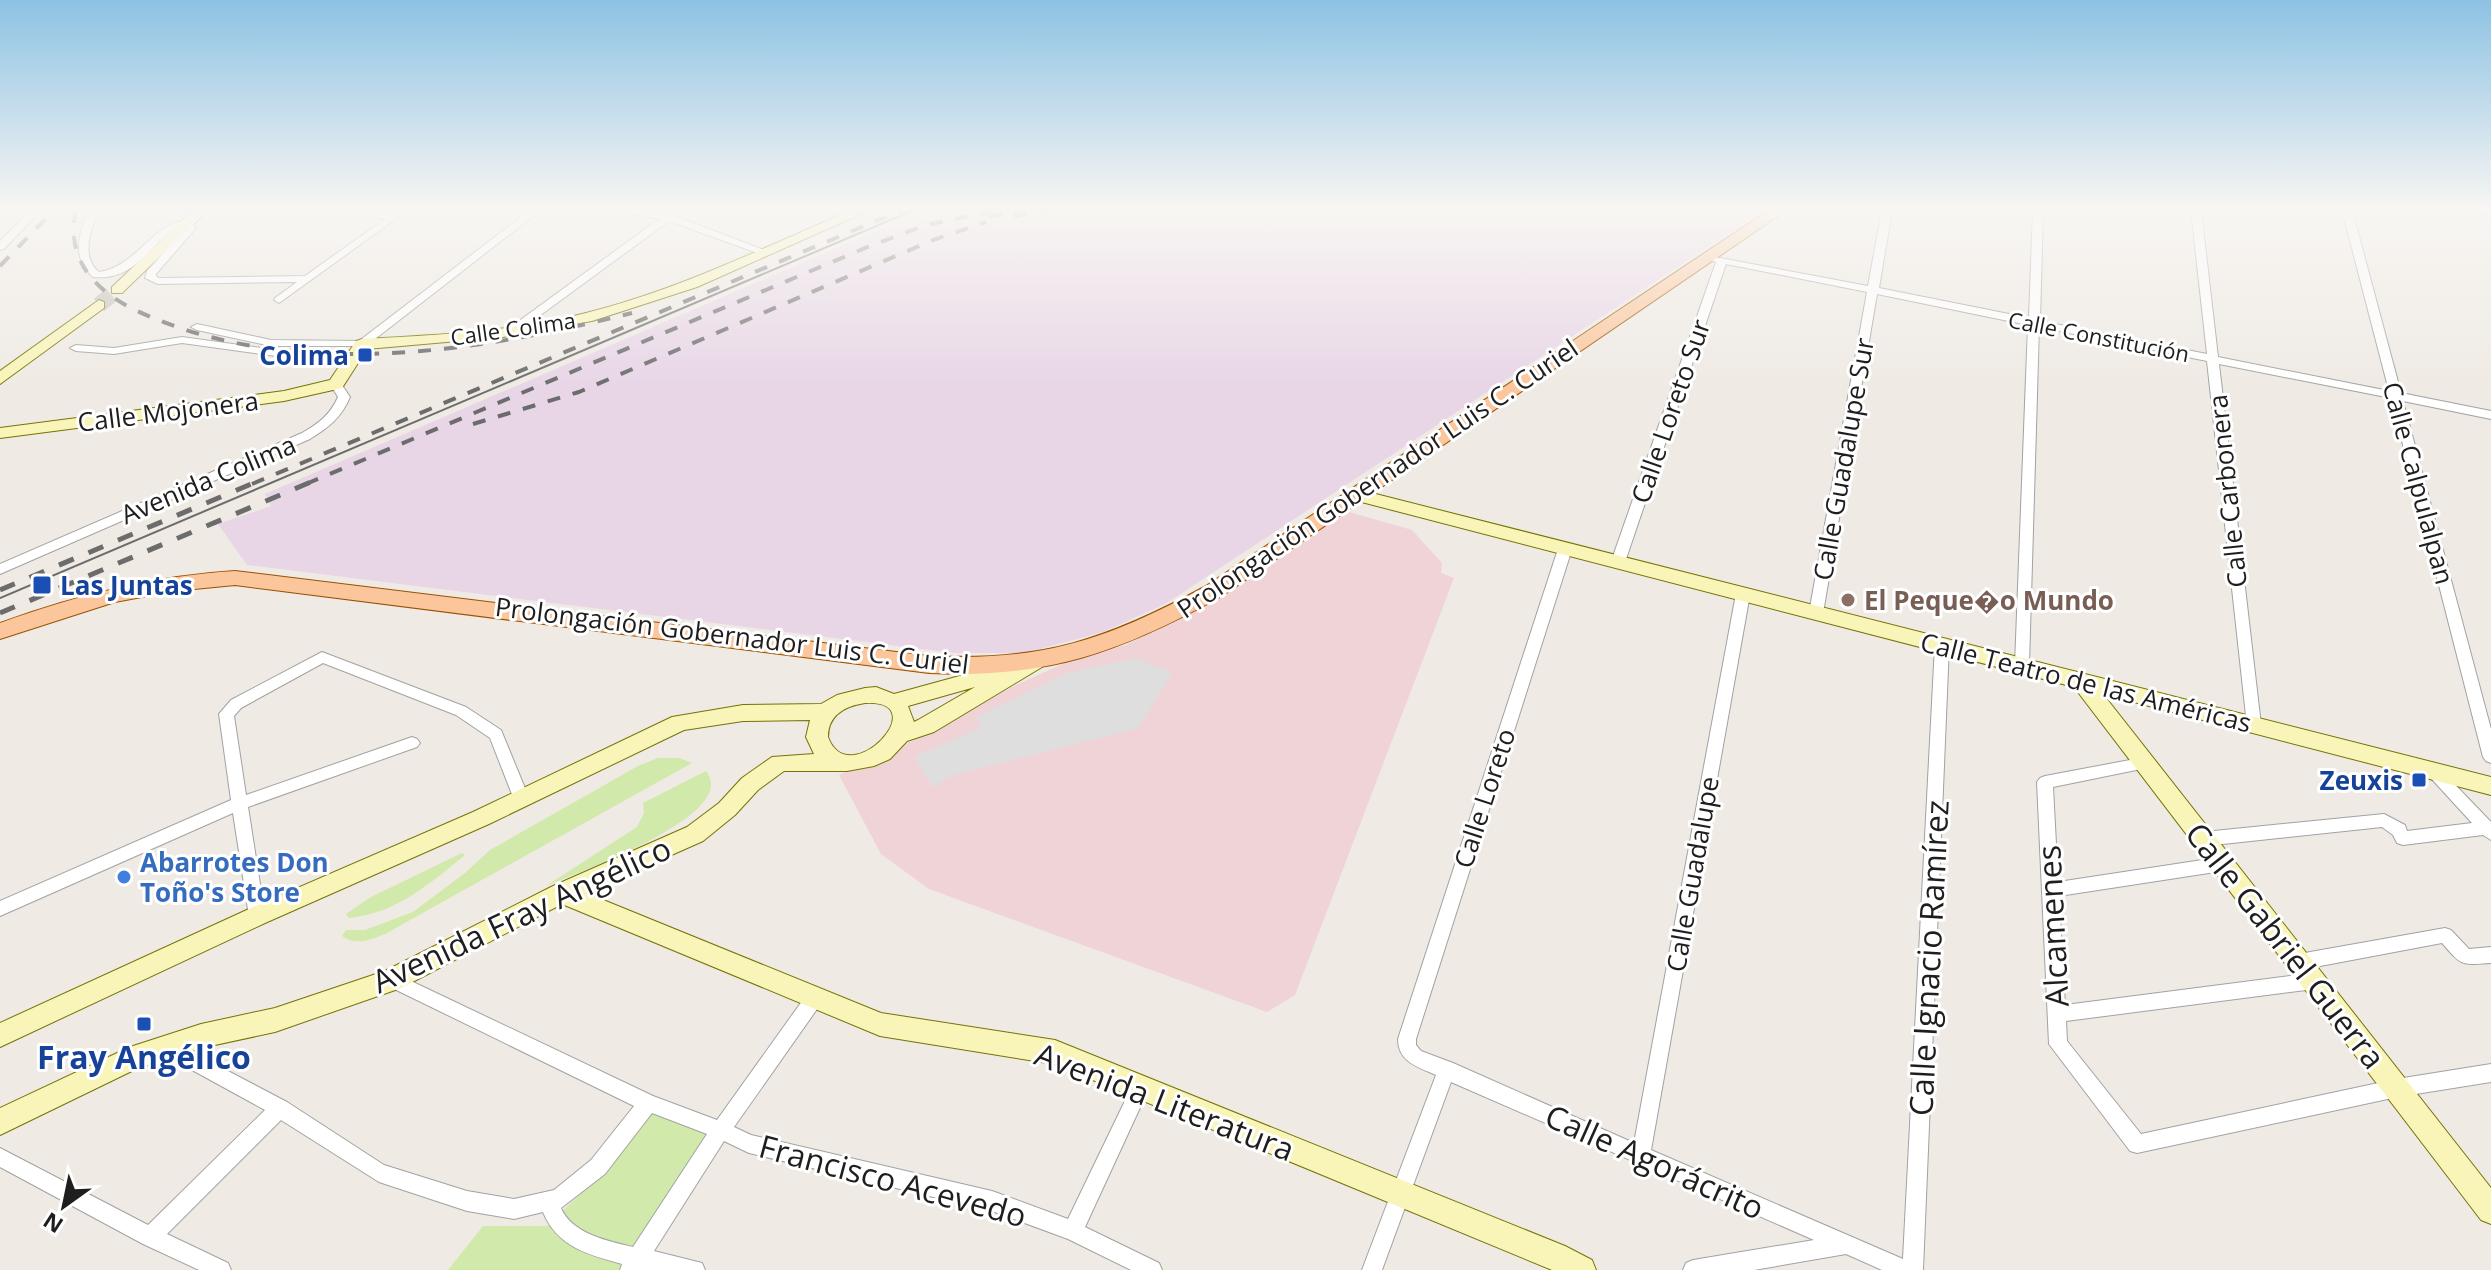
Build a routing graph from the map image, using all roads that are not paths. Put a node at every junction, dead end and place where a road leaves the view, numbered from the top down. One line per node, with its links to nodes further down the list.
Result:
1 (91, 269): 2 (street)
2 (125, 269)
3 (139, 269): 17 (street)
4 (155, 269): 16 (street)
5 (320, 269): 16 (street)
6 (459, 269): 24 (street)
7 (596, 269): 23 (street)
8 (719, 269): 23 (street, Calle Colima)
9 (1699, 269): 33 (main road, Prolongación Gobernador Luis C. Curiel)
10 (1712, 269): 35 (street, Calle Loreto Sur)
11 (1766, 269): 18 (street, Calle Constitución)
12 (1877, 269): 18 (street, Calle Guadalupe Sur)
13 (2036, 269): 21 (street)
14 (2202, 269): 26 (street, Calle Carbonera)
15 (2362, 269): 30 (street, Calle Calpulalpan)
16 (306, 279): 19 (street)
17 (117, 290)
18 (1873, 291): 21 (street, Calle Constitución); 38 (street, Calle Guadalupe Sur)
19 (279, 300)
20 (99, 305): 28 (street)
21 (2034, 323): 26 (street, Calle Constitución); 42 (street)
22 (197, 327): 24 (street, Calle Colima)
23 (512, 331): 24 (street, Calle Colima)
24 (362, 344): 27 (street, Avenida Colima)
25 (76, 348): 27 (street)
26 (2212, 359): 30 (street, Calle Constitución); 46 (street, Calle Carbonera)
27 (350, 360): 29 (street, Avenida Colima)
28 (0, 379)
29 (336, 384): 32 (street, Calle Mojonera); 36 (street, Avenida Colima)
30 (2395, 396): 31 (street, Calle Constitución); 49 (street, Calle Calpulalpan)
31 (2491, 415)
32 (0, 433)
33 (1356, 495): 34 (street, Calle Teatro de las Américas); 41 (main road, Prolongación Gobernador Luis C. Curiel)
34 (1565, 549): 35 (street, Calle Teatro de las Américas); 71 (street, Calle Loreto)
35 (1618, 562): 37 (street, Calle Teatro de las Américas)
36 (0, 569)
37 (1743, 594): 38 (street, Calle Teatro de las Américas); 80 (street, Calle Guadalupe)
38 (1816, 613): 40 (street, Calle Teatro de las Américas)
39 (0, 631): 41 (main road, Prolongación Gobernador Luis C. Curiel)
40 (1942, 645): 42 (street, Calle Teatro de las Américas); 96 (street, Calle Ignacio Ramírez)
41 (1035, 662): 44 (street); 47 (street)
42 (2022, 665): 43 (street, Calle Teatro de las Américas)
43 (2081, 681): 46 (street, Calle Teatro de las Américas); 51 (street, Calle Gabriel Guerra)
44 (894, 702): 45 (street); 47 (street)
45 (826, 712): 50 (street); 54 (street)
46 (2254, 725): 52 (street, Calle Teatro de las Américas)
47 (902, 734): 50 (street)
48 (412, 743): 55 (street)
49 (2491, 757)
50 (847, 762): 60 (street, Avenida Fray Angélico)
51 (2146, 763): 57 (street, Calle Gabriel Guerra); 59 (street, Alcamenes)
52 (2433, 771): 53 (street, Calle Teatro de las Américas); 56 (street)
53 (2491, 786)
54 (521, 798): 55 (street); 62 (street)
55 (240, 803): 61 (street); 62 (street)
56 (2488, 831): 57 (street)
57 (2204, 839): 58 (street, Calle Gabriel Guerra)
58 (2222, 864): 59 (street); 64 (street, Calle Gabriel Guerra)
59 (2052, 890): 68 (street, Alcamenes)
60 (561, 893): 65 (street, Avenida Fray Angélico); 67 (street, Avenida Literatura)
61 (0, 909)
62 (257, 916): 69 (street)
63 (2491, 955): 64 (street)
64 (2299, 962): 66 (street, Calle Gabriel Guerra)
65 (392, 980): 70 (street, Avenida Fray Angélico); 76 (street, Francisco Acevedo)
66 (2314, 981): 68 (street); 75 (street, Calle Gabriel Guerra)
67 (816, 996): 74 (street, Avenida Literatura); 79 (street)
68 (2056, 1014): 75 (street, Alcamenes)
69 (0, 1035)
70 (167, 1047): 77 (street); 78 (street, Avenida Fray Angélico)
71 (1407, 1048): 72 (street, Calle Agorácrito)
72 (1447, 1069): 80 (street, Calle Agorácrito); 82 (street)
73 (2491, 1073): 75 (street)
74 (1141, 1086): 82 (street, Avenida Literatura); 85 (street)
75 (2397, 1088): 84 (street, Calle Gabriel Guerra)
76 (648, 1103): 79 (street, Francisco Acevedo); 83 (street)
77 (280, 1108): 83 (street); 86 (street)
78 (0, 1122)
79 (721, 1130): 85 (street, Francisco Acevedo); 88 (street)
80 (1641, 1154): 87 (street, Calle Agorácrito)
81 (0, 1157): 86 (street)
82 (1399, 1193): 92 (street); 93 (street, Avenida Literatura)
83 (549, 1201): 88 (street)
84 (2491, 1210)
85 (1073, 1231): 91 (street, Francisco Acevedo)
86 (150, 1237): 89 (street)
87 (1845, 1245): 94 (street); 95 (street, Calle Agorácrito)
88 (635, 1263): 90 (street)
89 (221, 1270)
90 (695, 1270)
91 (1152, 1270)
92 (1372, 1270)
93 (1582, 1270)
94 (1693, 1270)
95 (1905, 1270)
96 (1913, 1270)

